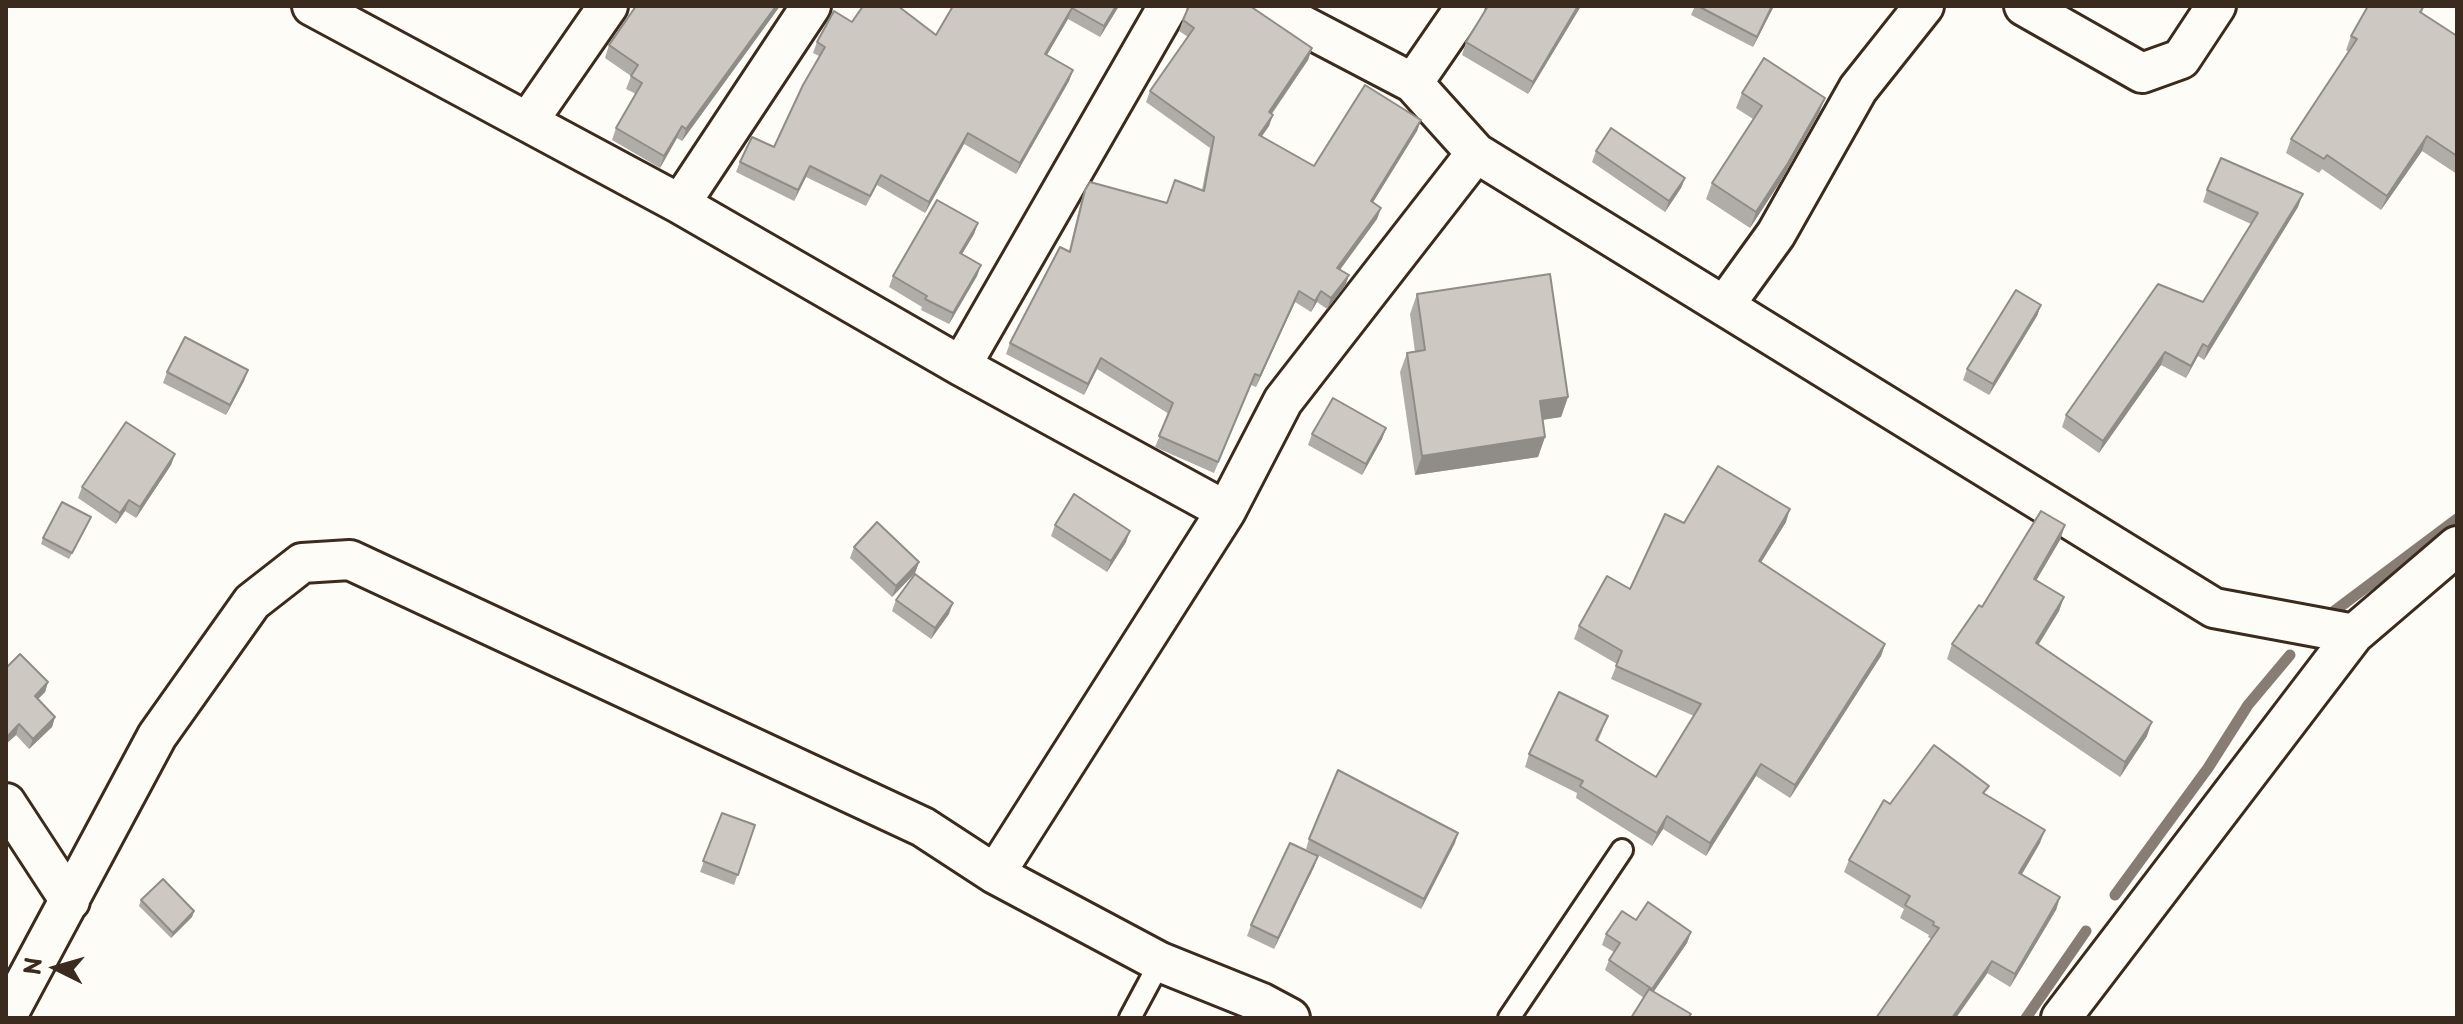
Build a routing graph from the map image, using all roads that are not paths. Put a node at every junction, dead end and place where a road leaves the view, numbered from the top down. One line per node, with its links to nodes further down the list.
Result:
1 (312, 6): 11 (street)
2 (608, 6): 11 (street)
3 (811, 6): 13 (street)
4 (1168, 6): 15 (street)
5 (1266, 6): 10 (street)
6 (1466, 6): 10 (street)
7 (1924, 6): 14 (street)
8 (2024, 6): 9 (street)
9 (2216, 6)
10 (1413, 83): 12 (street)
11 (529, 120): 13 (street)
12 (1476, 153): 14 (street); 16 (street)
13 (680, 204): 15 (street)
14 (1724, 306): 18 (street)
15 (961, 366): 16 (street)
16 (1226, 511): 21 (street)
17 (2457, 546): 18 (street)
18 (2354, 634): 28 (street)
19 (6, 803): 22 (street)
20 (1622, 850): 27 (lane)
21 (995, 874): 22 (street); 23 (street)
22 (70, 901): 24 (street)
23 (1160, 962): 25 (lane); 26 (street)
24 (6, 1018)
25 (1130, 1018)
26 (1290, 1018)
27 (1509, 1018)
28 (2061, 1018)

